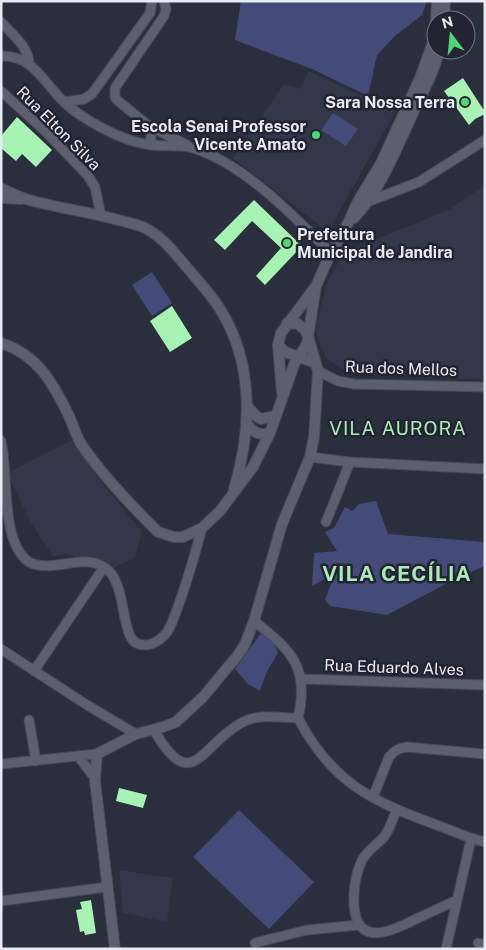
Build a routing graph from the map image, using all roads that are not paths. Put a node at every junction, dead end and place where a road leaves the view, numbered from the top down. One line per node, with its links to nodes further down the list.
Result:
1 (152, 1): 9 (street)
2 (164, 1): 10 (street)
3 (1, 22): 7 (street)
4 (1, 56): 7 (street, Rua Elton Silva)
5 (427, 60): 17 (street)
6 (436, 60): 17 (street)
7 (29, 64): 9 (street, Rua Elton Silva)
8 (1, 91): 18 (street, Rua Elton Silva)
9 (64, 102): 12 (street, Rua Elton Silva)
10 (149, 126): 12 (street); 13 (street)
11 (485, 140): 17 (street)
12 (151, 145): 13 (street, Rua Elton Silva)
13 (192, 148): 19 (street, Rua Elton Silva)
14 (1, 188): 16 (street)
15 (1, 198): 16 (street)
16 (24, 198): 18 (street)
17 (363, 202): 19 (street)
18 (101, 216): 29 (street)
19 (332, 254): 20 (street)
20 (316, 286): 21 (street); 22 (street)
21 (287, 322): 22 (street); 24 (street)
22 (308, 336): 25 (street); 26 (street)
23 (1, 343): 39 (street)
24 (278, 345): 25 (street); 28 (street)
25 (298, 358): 26 (street); 28 (street)
26 (317, 367): 27 (street, Rua dos Mellos); 34 (street)
27 (485, 387)
28 (282, 396): 30 (street)
29 (248, 406): 30 (street); 31 (street)
30 (275, 416): 32 (street)
31 (246, 424): 32 (street); 37 (street)
32 (270, 433): 37 (street)
33 (2, 444): 40 (street)
34 (310, 457): 35 (street); 41 (street)
35 (350, 462): 36 (street); 38 (street)
36 (485, 469)
37 (233, 492): 39 (street)
38 (326, 522)
39 (202, 528): 40 (street)
40 (104, 567): 43 (street)
41 (254, 620): 44 (street); 48 (street)
42 (2, 652): 43 (street)
43 (34, 671): 49 (street)
44 (302, 679): 45 (street, Rua Eduardo Alves); 46 (street)
45 (485, 685)
46 (298, 718): 48 (street); 56 (street)
47 (30, 720): 53 (street)
48 (154, 730): 49 (street)
49 (136, 734): 50 (street)
50 (97, 754): 52 (street); 55 (street)
51 (485, 754): 56 (street)
52 (78, 756): 53 (street); 55 (street)
53 (36, 761): 54 (street)
54 (1, 764)
55 (94, 777): 60 (street)
56 (373, 798): 57 (street)
57 (396, 810): 58 (street); 63 (street)
58 (471, 839): 59 (street); 61 (street)
59 (485, 842)
60 (107, 887): 62 (street); 65 (street)
61 (457, 900): 63 (street); 66 (street)
62 (1, 901)
63 (359, 925): 64 (street)
64 (254, 943)
65 (115, 949)
66 (446, 949)

